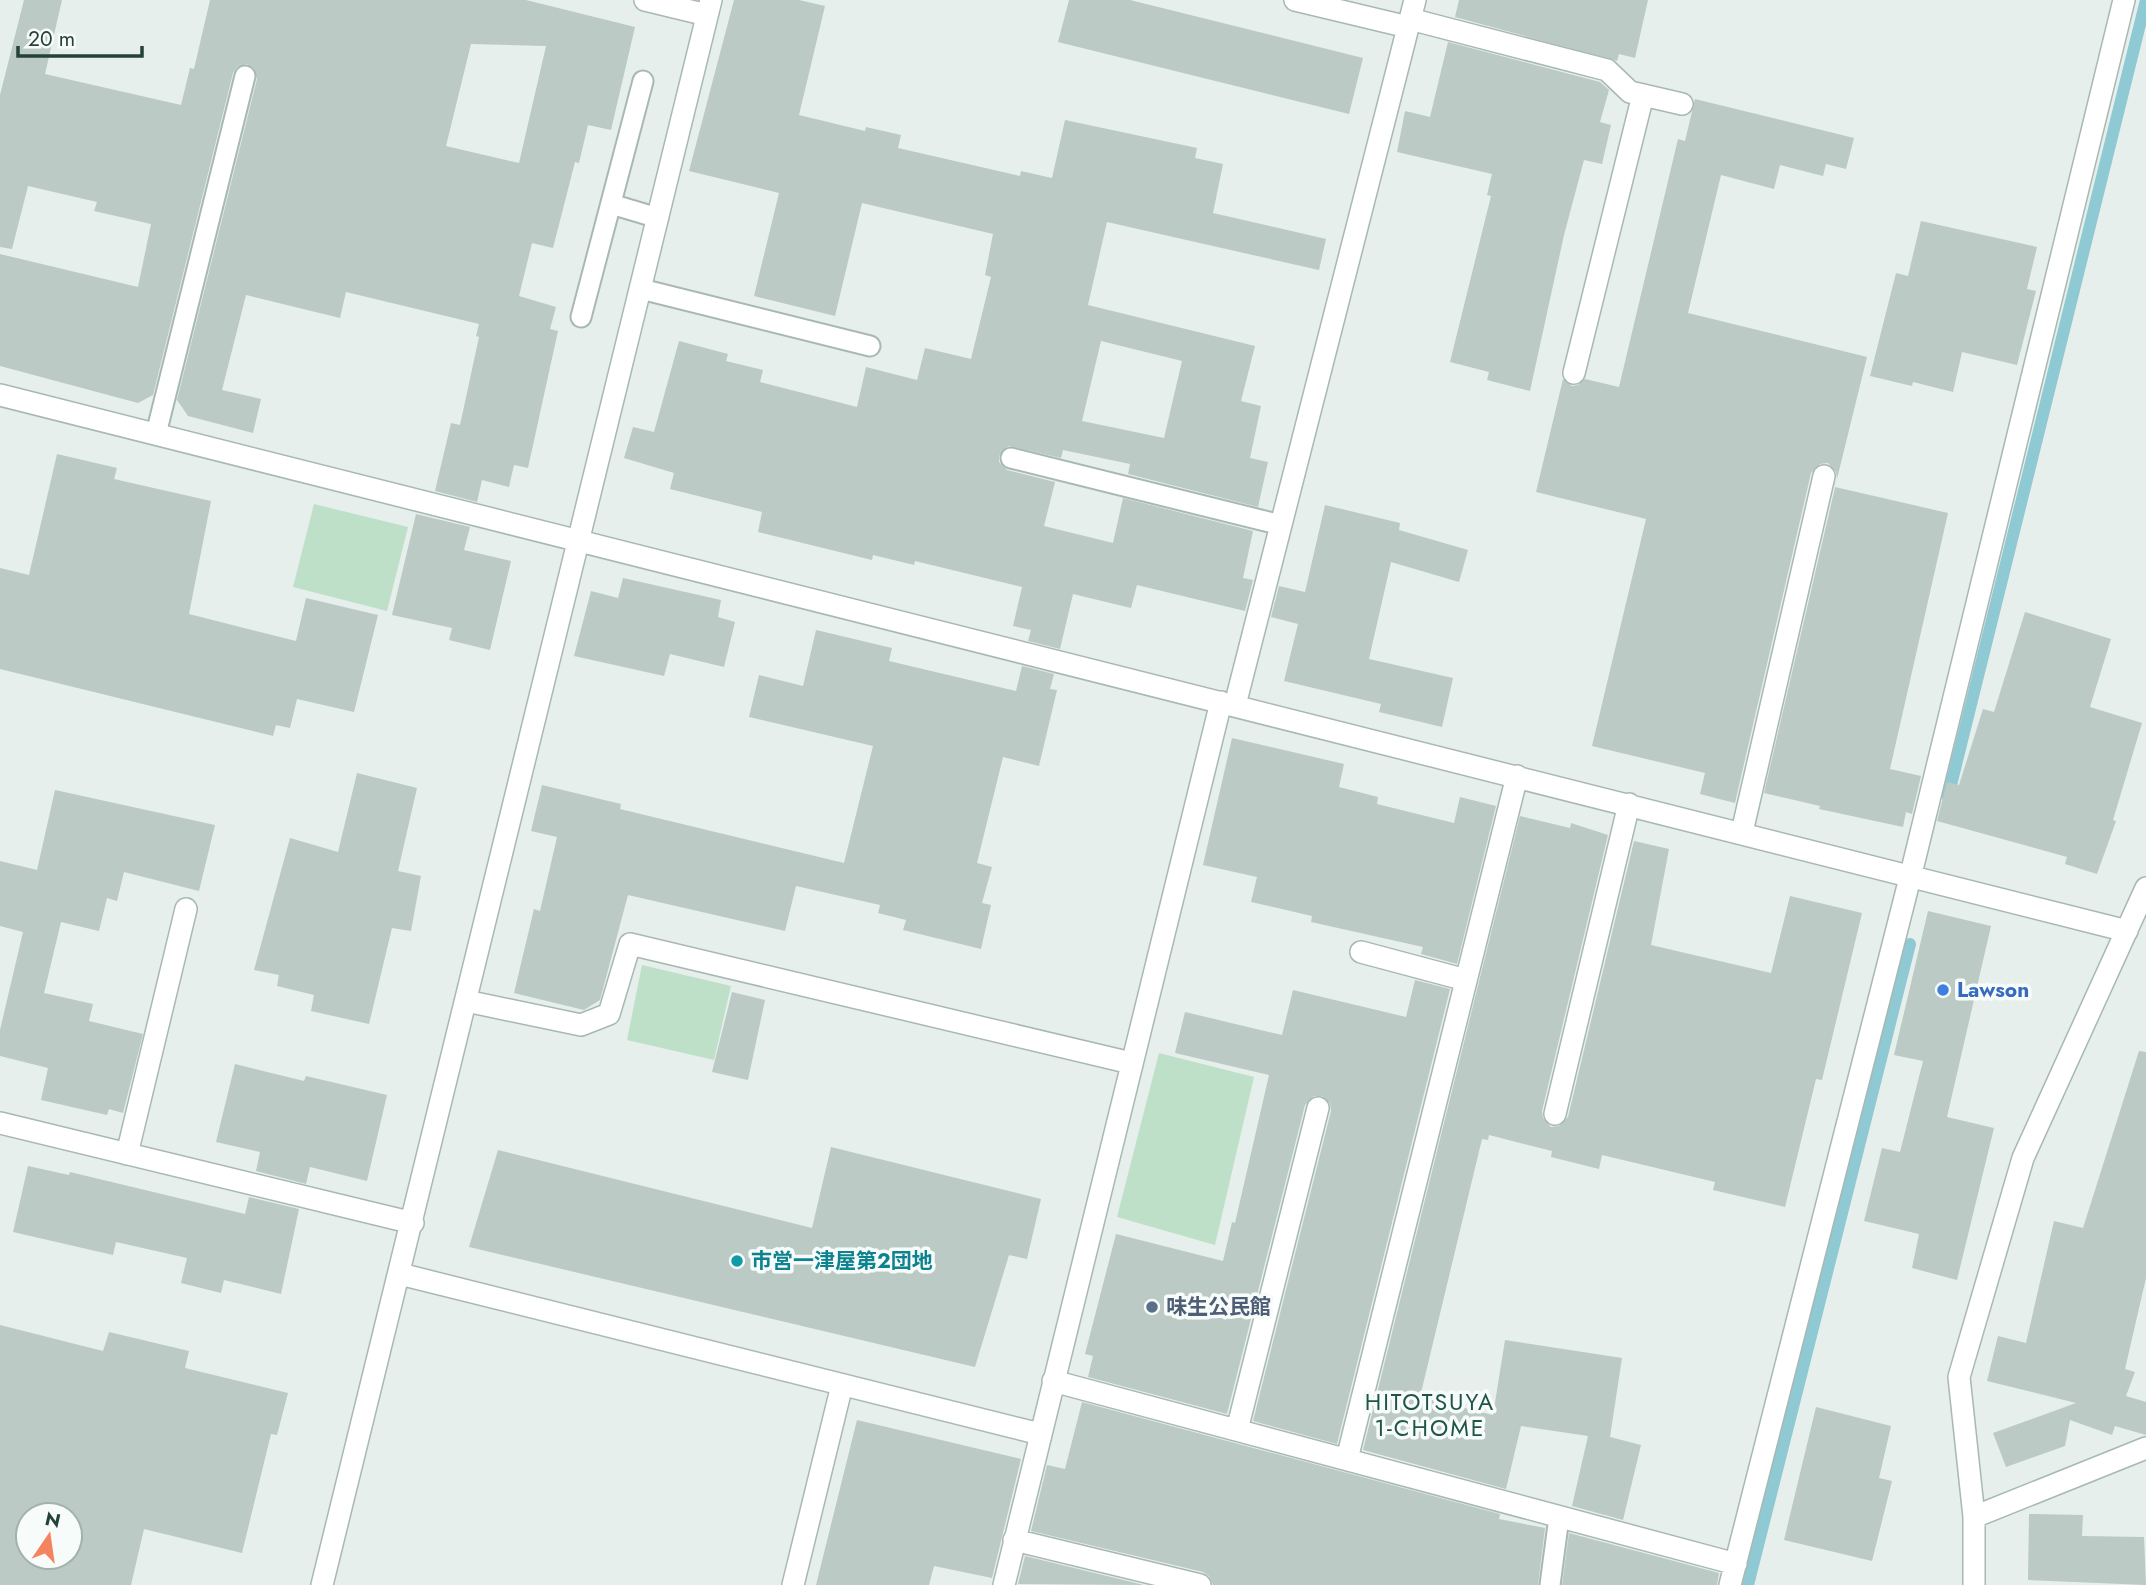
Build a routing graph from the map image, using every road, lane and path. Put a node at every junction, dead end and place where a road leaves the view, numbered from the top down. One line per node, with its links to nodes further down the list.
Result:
1 (645, 0): 4 (street)
2 (1294, 0): 5 (street)
3 (2124, 0): 26 (street)
4 (709, 8): 11 (street)
5 (1411, 15): 8 (street); 20 (street)
6 (245, 76): 17 (lane)
7 (643, 81): 10 (lane)
8 (1643, 95): 9 (street); 15 (street)
9 (1682, 104)
10 (611, 204): 11 (lane); 13 (lane)
11 (658, 218): 12 (street)
12 (640, 289): 14 (lane); 21 (street)
13 (581, 317)
14 (870, 346)
15 (1574, 373)
16 (0, 395): 17 (street)
17 (156, 434): 21 (street)
18 (1011, 458): 20 (lane)
19 (1824, 476): 25 (street)
20 (1281, 525): 22 (street)
21 (580, 539): 22 (street); 32 (street)
22 (1228, 703): 23 (street); 33 (street)
23 (1517, 776): 24 (street); 31 (street)
24 (1629, 804): 25 (street); 35 (street)
25 (1742, 832): 26 (street)
26 (1910, 874): 29 (street); 49 (street)
27 (2146, 888): 29 (street)
28 (186, 909): 37 (street)
29 (2127, 931): 47 (street)
30 (1361, 952): 31 (street)
31 (1466, 980): 45 (street)
32 (466, 1001): 33 (street); 38 (street)
33 (1131, 1063): 40 (street)
34 (1318, 1108): 42 (street)
35 (1555, 1114)
36 (0, 1123): 37 (street)
37 (127, 1154): 38 (street)
38 (413, 1223): 39 (street)
39 (400, 1274): 41 (street); 50 (street)
40 (1053, 1381): 42 (street); 43 (street)
41 (842, 1385): 43 (street); 51 (street)
42 (1237, 1430): 45 (street)
43 (1040, 1434): 48 (street)
44 (2146, 1448): 47 (street)
45 (1347, 1459): 46 (street)
46 (1559, 1517): 49 (street); 54 (lane)
47 (1974, 1517): 56 (street)
48 (1014, 1540): 52 (street); 53 (street)
49 (1736, 1564): 55 (street)
50 (322, 1585)
51 (793, 1585)
52 (1004, 1585)
53 (1200, 1585)
54 (1550, 1585)
55 (1730, 1585)
56 (1974, 1585)

